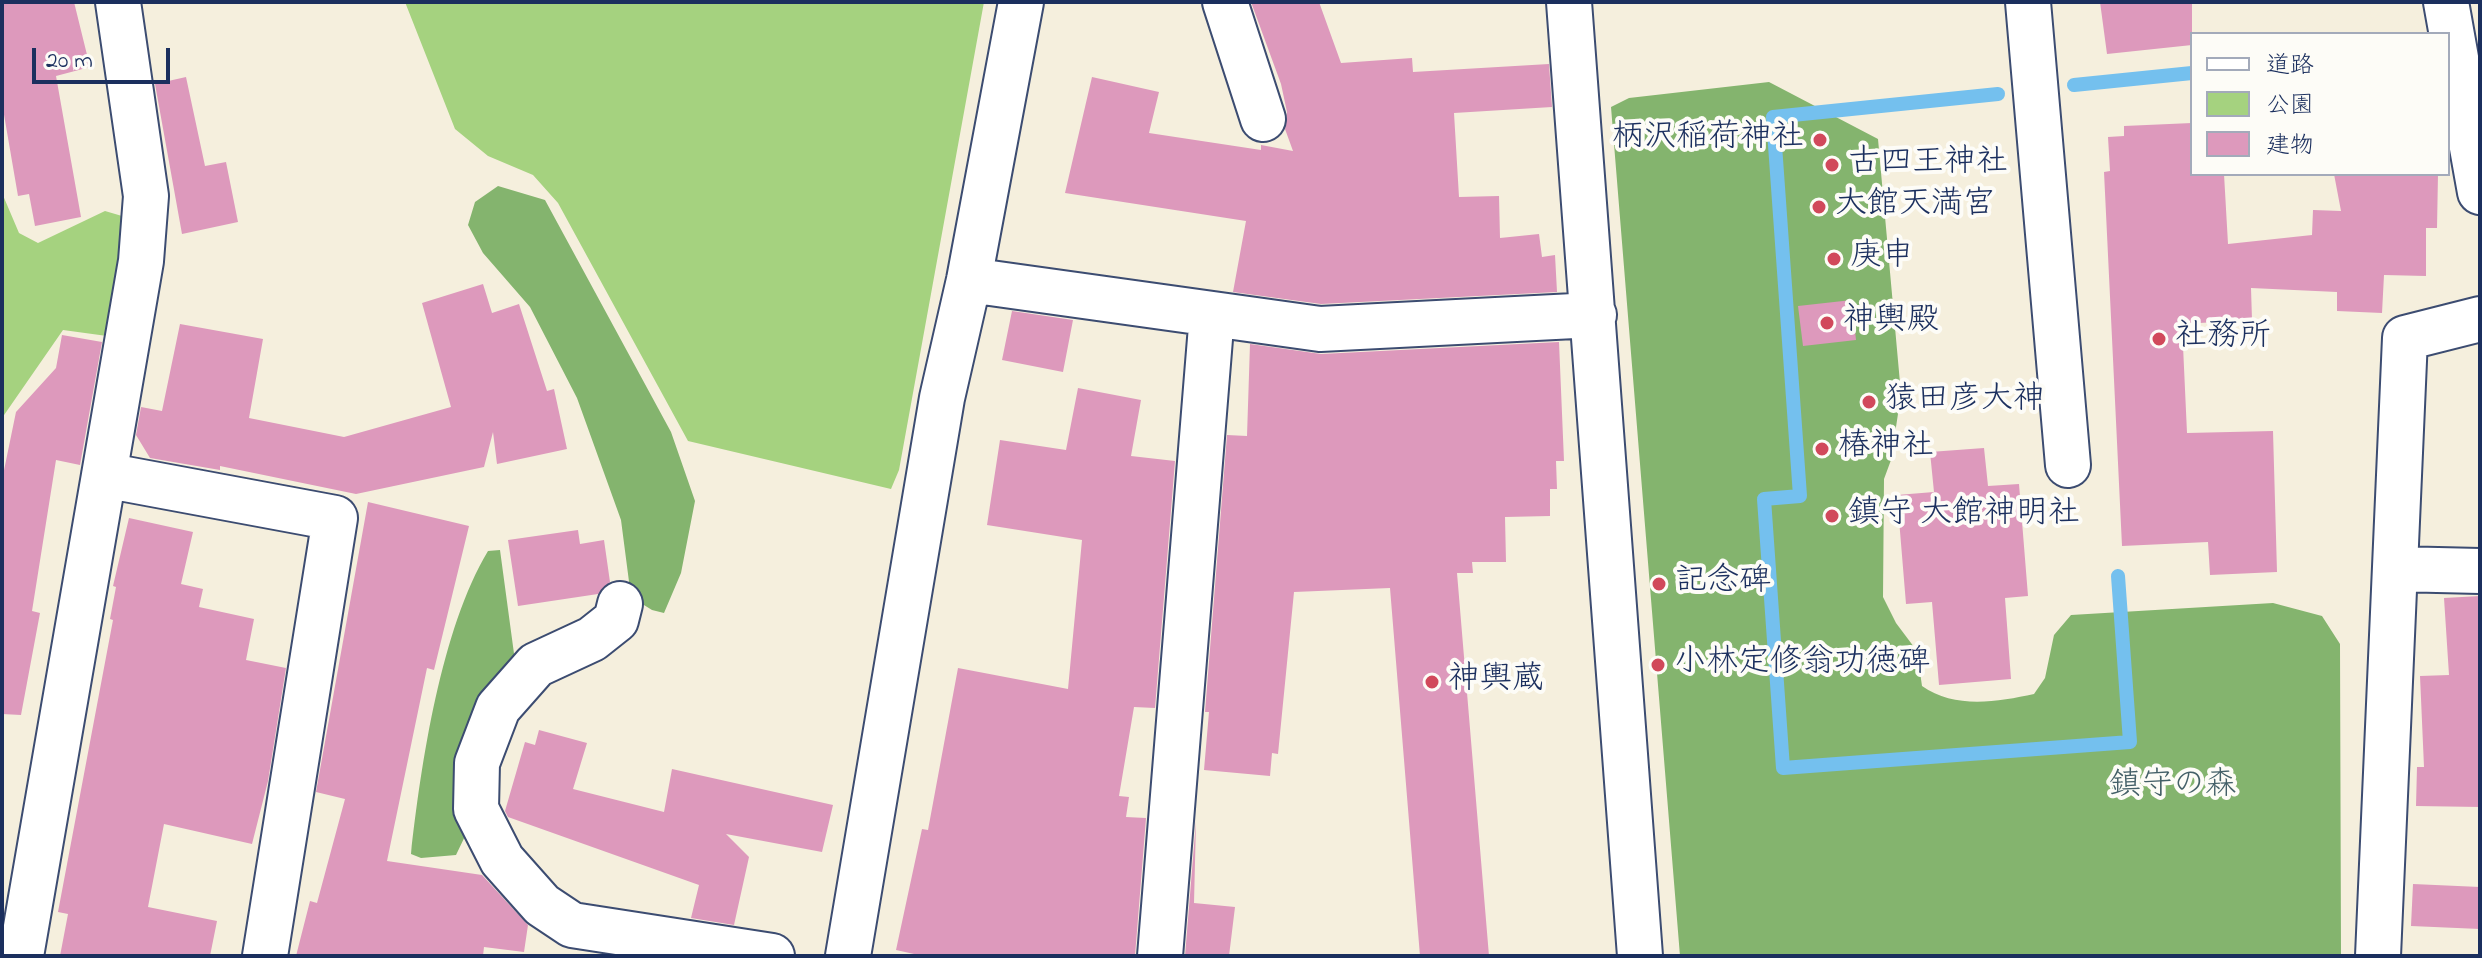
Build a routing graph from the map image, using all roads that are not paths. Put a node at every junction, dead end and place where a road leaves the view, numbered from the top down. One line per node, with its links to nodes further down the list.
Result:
1 (118, 2): 14 (street)
2 (1021, 2): 9 (street)
3 (1225, 2): 7 (street)
4 (1569, 2): 11 (street)
5 (2028, 2): 13 (street)
6 (2446, 2): 8 (street)
7 (1263, 119)
8 (2480, 192)
9 (969, 280): 10 (street); 21 (street)
10 (1212, 314): 11 (street); 22 (street)
11 (1594, 315): 23 (street)
12 (2480, 319): 15 (street)
13 (2068, 465)
14 (104, 475): 18 (street); 19 (street)
15 (2395, 569): 16 (street); 24 (street)
16 (2480, 571)
17 (620, 604): 20 (street)
18 (21, 956)
19 (265, 956)
20 (772, 956)
21 (848, 956)
22 (1160, 956)
23 (1640, 956)
24 (2378, 956)

